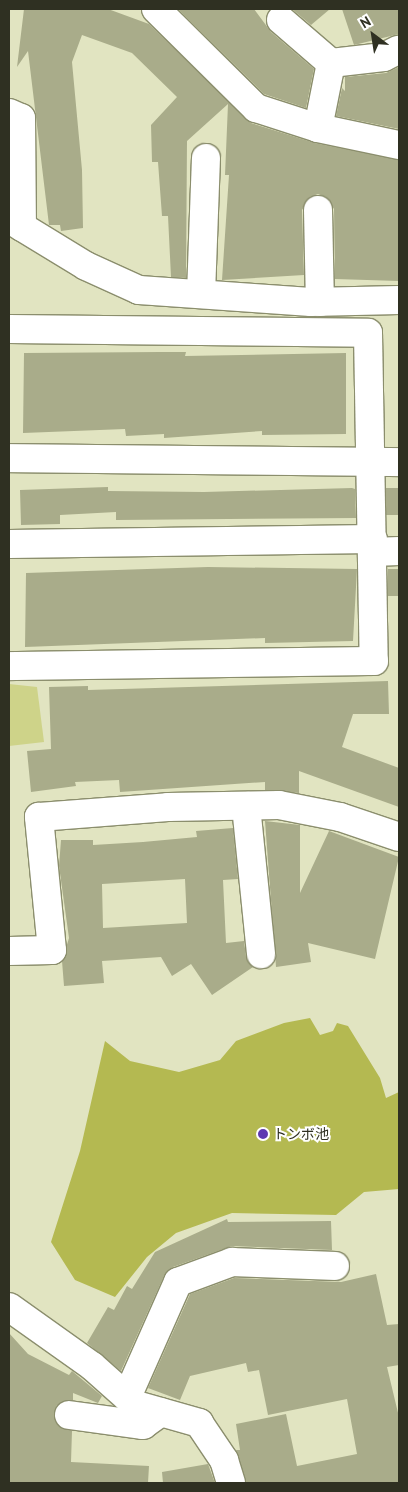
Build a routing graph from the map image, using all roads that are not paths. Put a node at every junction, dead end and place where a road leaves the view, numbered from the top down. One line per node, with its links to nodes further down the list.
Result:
1 (156, 9): 6 (street)
2 (281, 20): 4 (street)
3 (398, 50): 4 (street)
4 (331, 63): 6 (street)
5 (9, 113): 10 (street)
6 (318, 128): 7 (street)
7 (399, 145)
8 (206, 158): 11 (street)
9 (318, 210): 13 (street)
10 (15, 223): 11 (street)
11 (201, 294): 13 (street)
12 (399, 300): 13 (street)
13 (320, 302)
14 (9, 329): 17 (street)
15 (9, 458): 17 (street)
16 (399, 462): 17 (street)
17 (372, 463): 19 (street)
18 (9, 544): 19 (street)
19 (382, 547): 20 (street)
20 (9, 666)
21 (246, 806): 22 (street); 23 (street); 24 (street)
22 (399, 838)
23 (9, 951)
24 (261, 954)
25 (335, 1266): 27 (street)
26 (9, 1307): 27 (street)
27 (127, 1397): 28 (street)
28 (161, 1412): 29 (street); 30 (street)
29 (69, 1415)
30 (231, 1483)

